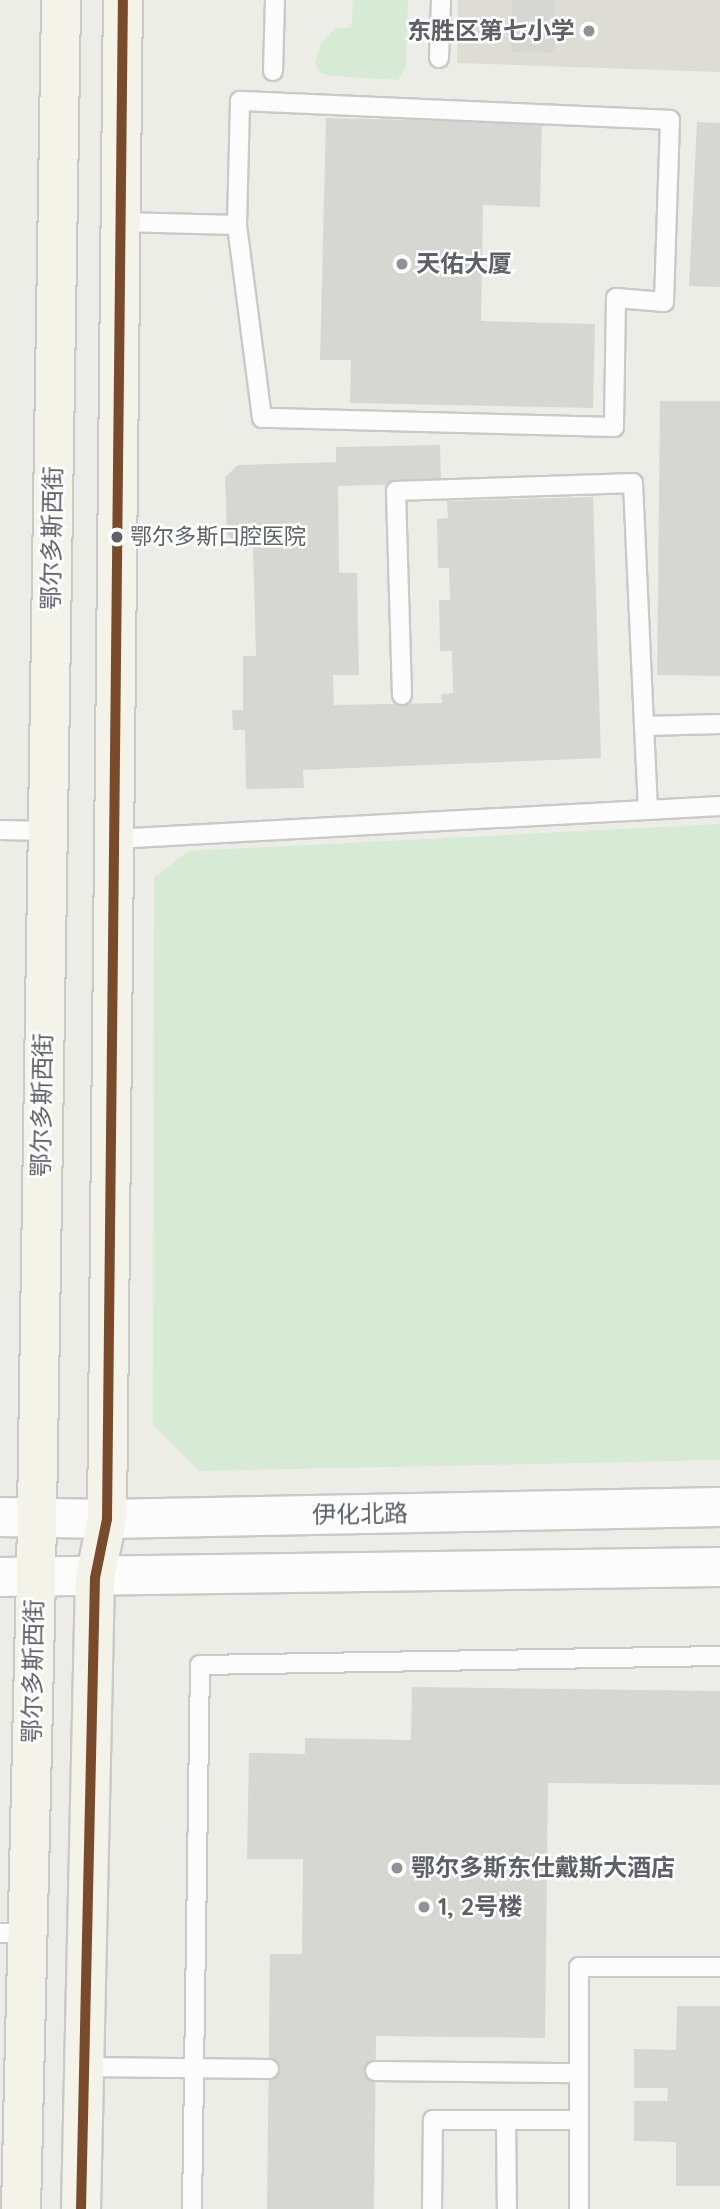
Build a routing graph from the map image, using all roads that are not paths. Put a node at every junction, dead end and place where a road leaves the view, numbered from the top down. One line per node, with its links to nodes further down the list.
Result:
1 (61, 0): 15 (main road, 鄂尔多斯西街)
2 (123, 0): 7 (main road)
3 (275, 0): 6 (lane)
4 (441, 0): 5 (lane)
5 (439, 58)
6 (273, 71)
7 (120, 222): 8 (lane); 16 (main road)
8 (237, 225): 8 (lane)
9 (402, 695): 11 (lane)
10 (720, 724): 11 (lane)
11 (644, 726): 13 (lane)
12 (720, 806): 13 (lane)
13 (648, 810): 16 (lane)
14 (0, 830): 15 (lane)
15 (47, 831): 18 (main road, 鄂尔多斯西街)
16 (114, 839): 19 (main road)
17 (720, 1507): 19 (street, 伊化北路)
18 (18, 1517): 19 (street, 伊化北路); 21 (main road, 鄂尔多斯西街)
19 (107, 1519): 22 (main road)
20 (720, 1567): 22 (street)
21 (18, 1577): 22 (street); 24 (main road, 鄂尔多斯西街)
22 (95, 1578): 26 (main road)
23 (720, 1656): 27 (lane)
24 (14, 1933): 33 (main road, 鄂尔多斯西街)
25 (720, 1967): 30 (lane)
26 (84, 2067): 27 (lane); 34 (main road)
27 (194, 2069): 28 (lane); 35 (lane)
28 (269, 2069)
29 (375, 2071): 30 (lane)
30 (578, 2073): 32 (lane)
31 (506, 2120): 32 (lane); 36 (lane); 37 (lane)
32 (578, 2120): 38 (lane)
33 (21, 2209)
34 (81, 2209)
35 (192, 2209)
36 (432, 2209)
37 (507, 2209)
38 (579, 2209)

